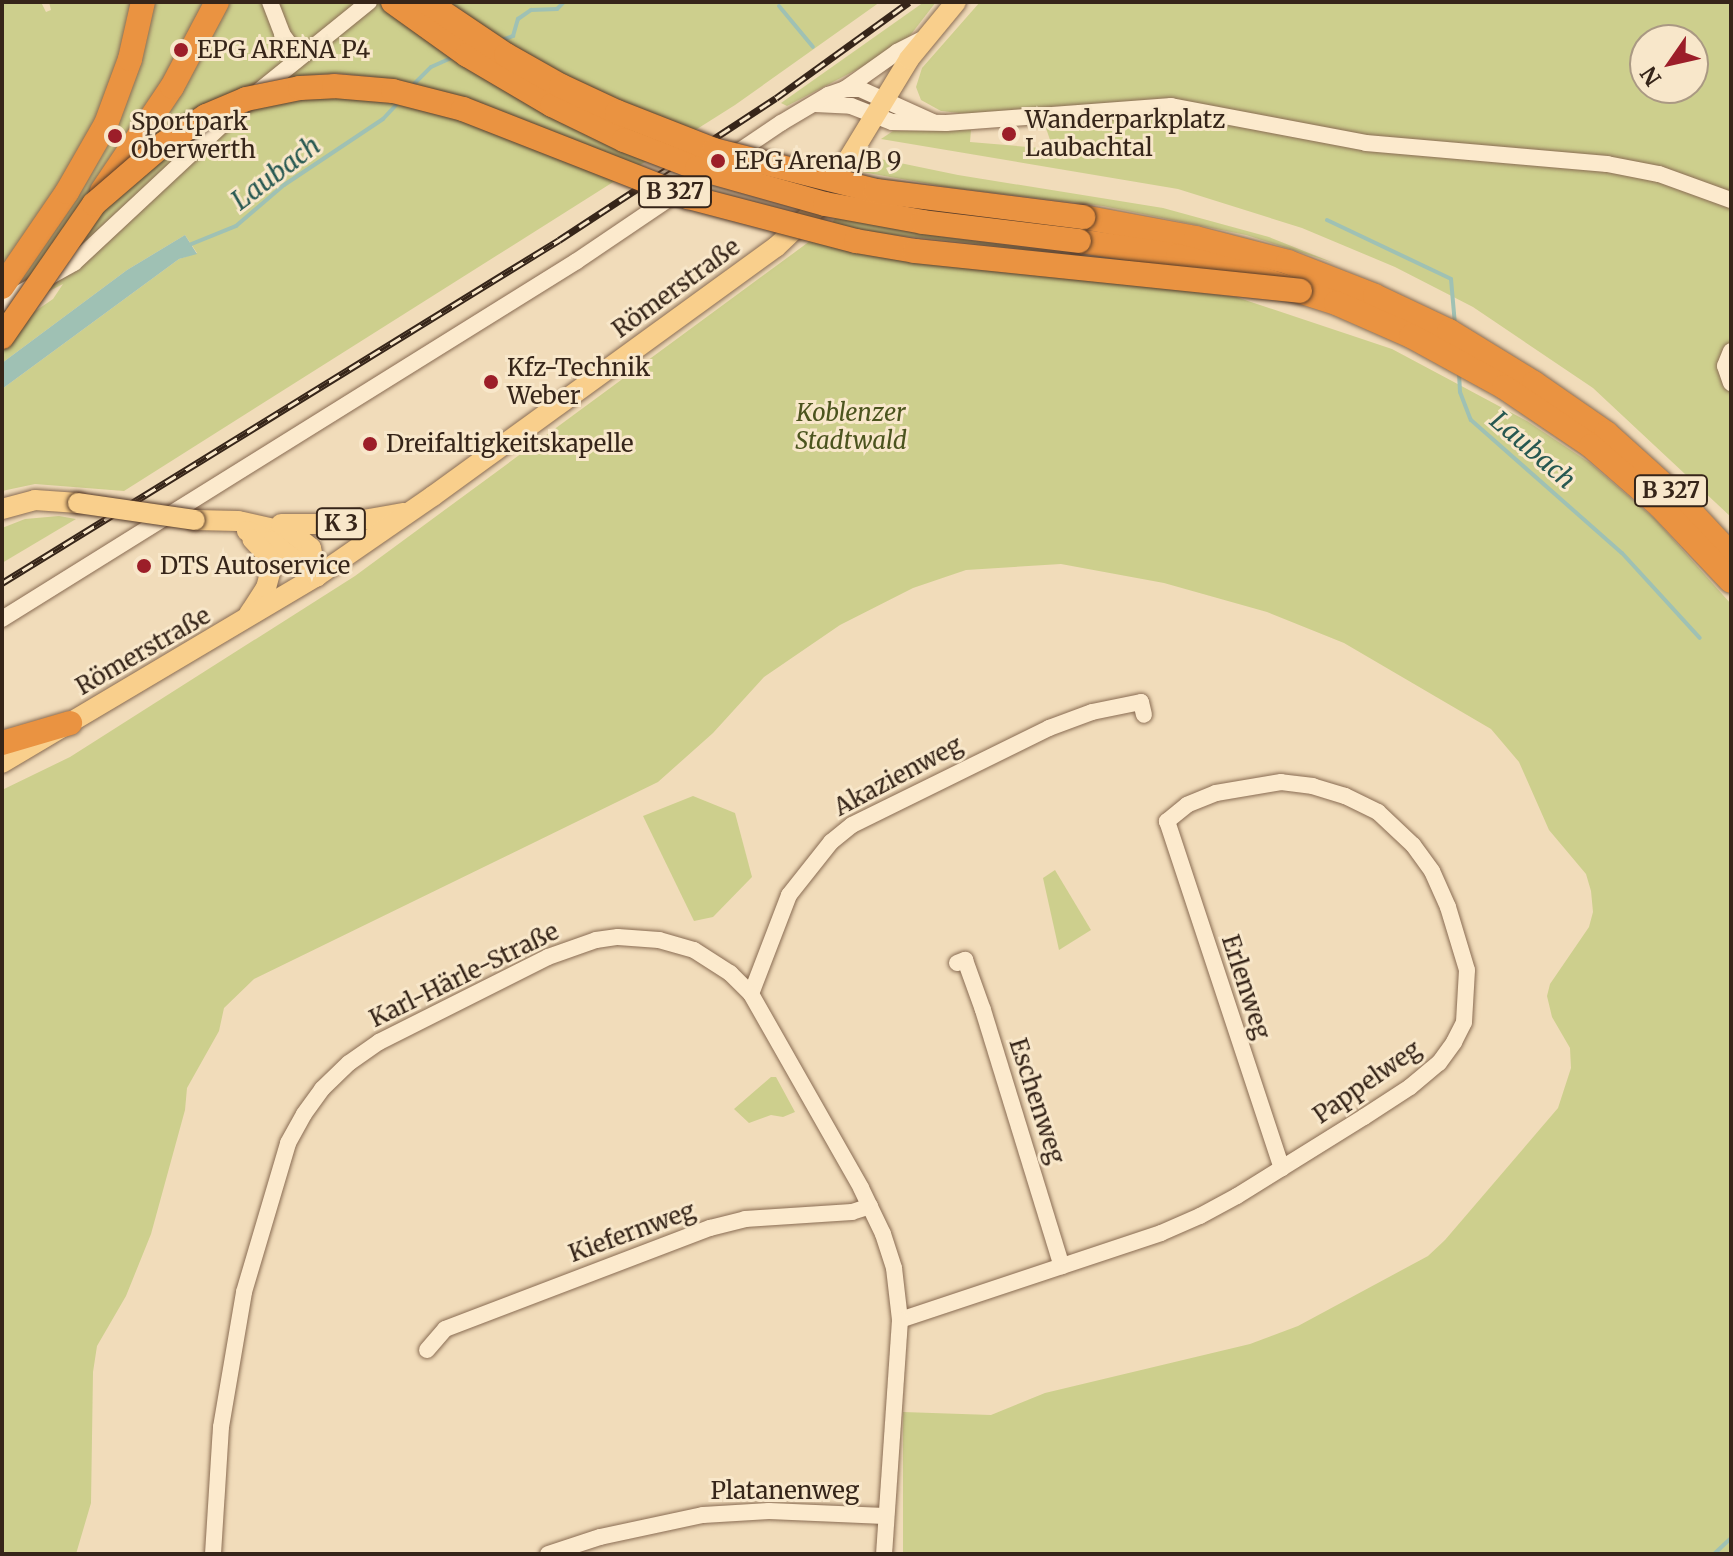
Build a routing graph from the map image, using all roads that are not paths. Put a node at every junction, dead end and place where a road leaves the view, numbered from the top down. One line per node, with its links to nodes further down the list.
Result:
1 (143, 2): 16 (highway)
2 (217, 2): 15 (highway, B 327, bridge)
3 (270, 2): 10 (street)
4 (357, 2): 10 (street)
5 (369, 2): 10 (street)
6 (393, 2): 17 (highway, B 327, bridge)
7 (427, 2): 27 (highway, B 327, bridge)
8 (956, 2): 9 (main road, Römerstraße)
9 (923, 39): 11 (street); 13 (main road, Römerstraße)
10 (302, 54): 18 (street)
11 (845, 89): 12 (street); 13 (street)
12 (814, 104): 13 (street); 30 (street)
13 (879, 106): 14 (street); 23 (main road, Römerstraße)
14 (1731, 200)
15 (94, 204): 17 (highway, B 327, bridge); 19 (highway, B 327, bridge)
16 (2, 287)
17 (1300, 291): 29 (highway, B 327)
18 (2, 303)
19 (2, 337)
20 (1731, 351): 21 (street)
21 (1731, 383)
22 (2, 509): 24 (main road, K 3, bridge)
23 (412, 511): 25 (main road, K 3); 28 (main road, Römerstraße)
24 (195, 520): 25 (main road, K 3); 26 (main road, K 3)
25 (269, 527): 28 (main road, K 3)
26 (239, 529): 28 (main road, K 3); 31 (main road)
27 (1731, 555)
28 (317, 576): 31 (main road, Römerstraße)
29 (1731, 581)
30 (2, 619)
31 (245, 621): 33 (main road, Römerstraße)
32 (1144, 715): 38 (street, Akazienweg)
33 (70, 723): 34 (highway); 35 (main road, Römerstraße)
34 (2, 743)
35 (2, 763)
36 (1167, 821): 39 (street, Erlenweg); 39 (street, Pappelweg)
37 (957, 963): 41 (street, Eschenweg)
38 (751, 994): 40 (street, Karl-Härle-Straße); 45 (street, Karl-Härle-Straße)
39 (1282, 1168): 41 (street, Pappelweg)
40 (870, 1206): 42 (street, Karl-Härle-Straße); 43 (street, Kiefernweg)
41 (1062, 1266): 42 (street, Pappelweg)
42 (900, 1320): 44 (street, Karl-Härle-Straße)
43 (427, 1350)
44 (885, 1516): 46 (street, Platanenweg); 47 (street, Karl-Härle-Straße)
45 (213, 1554)
46 (548, 1554)
47 (884, 1554)

